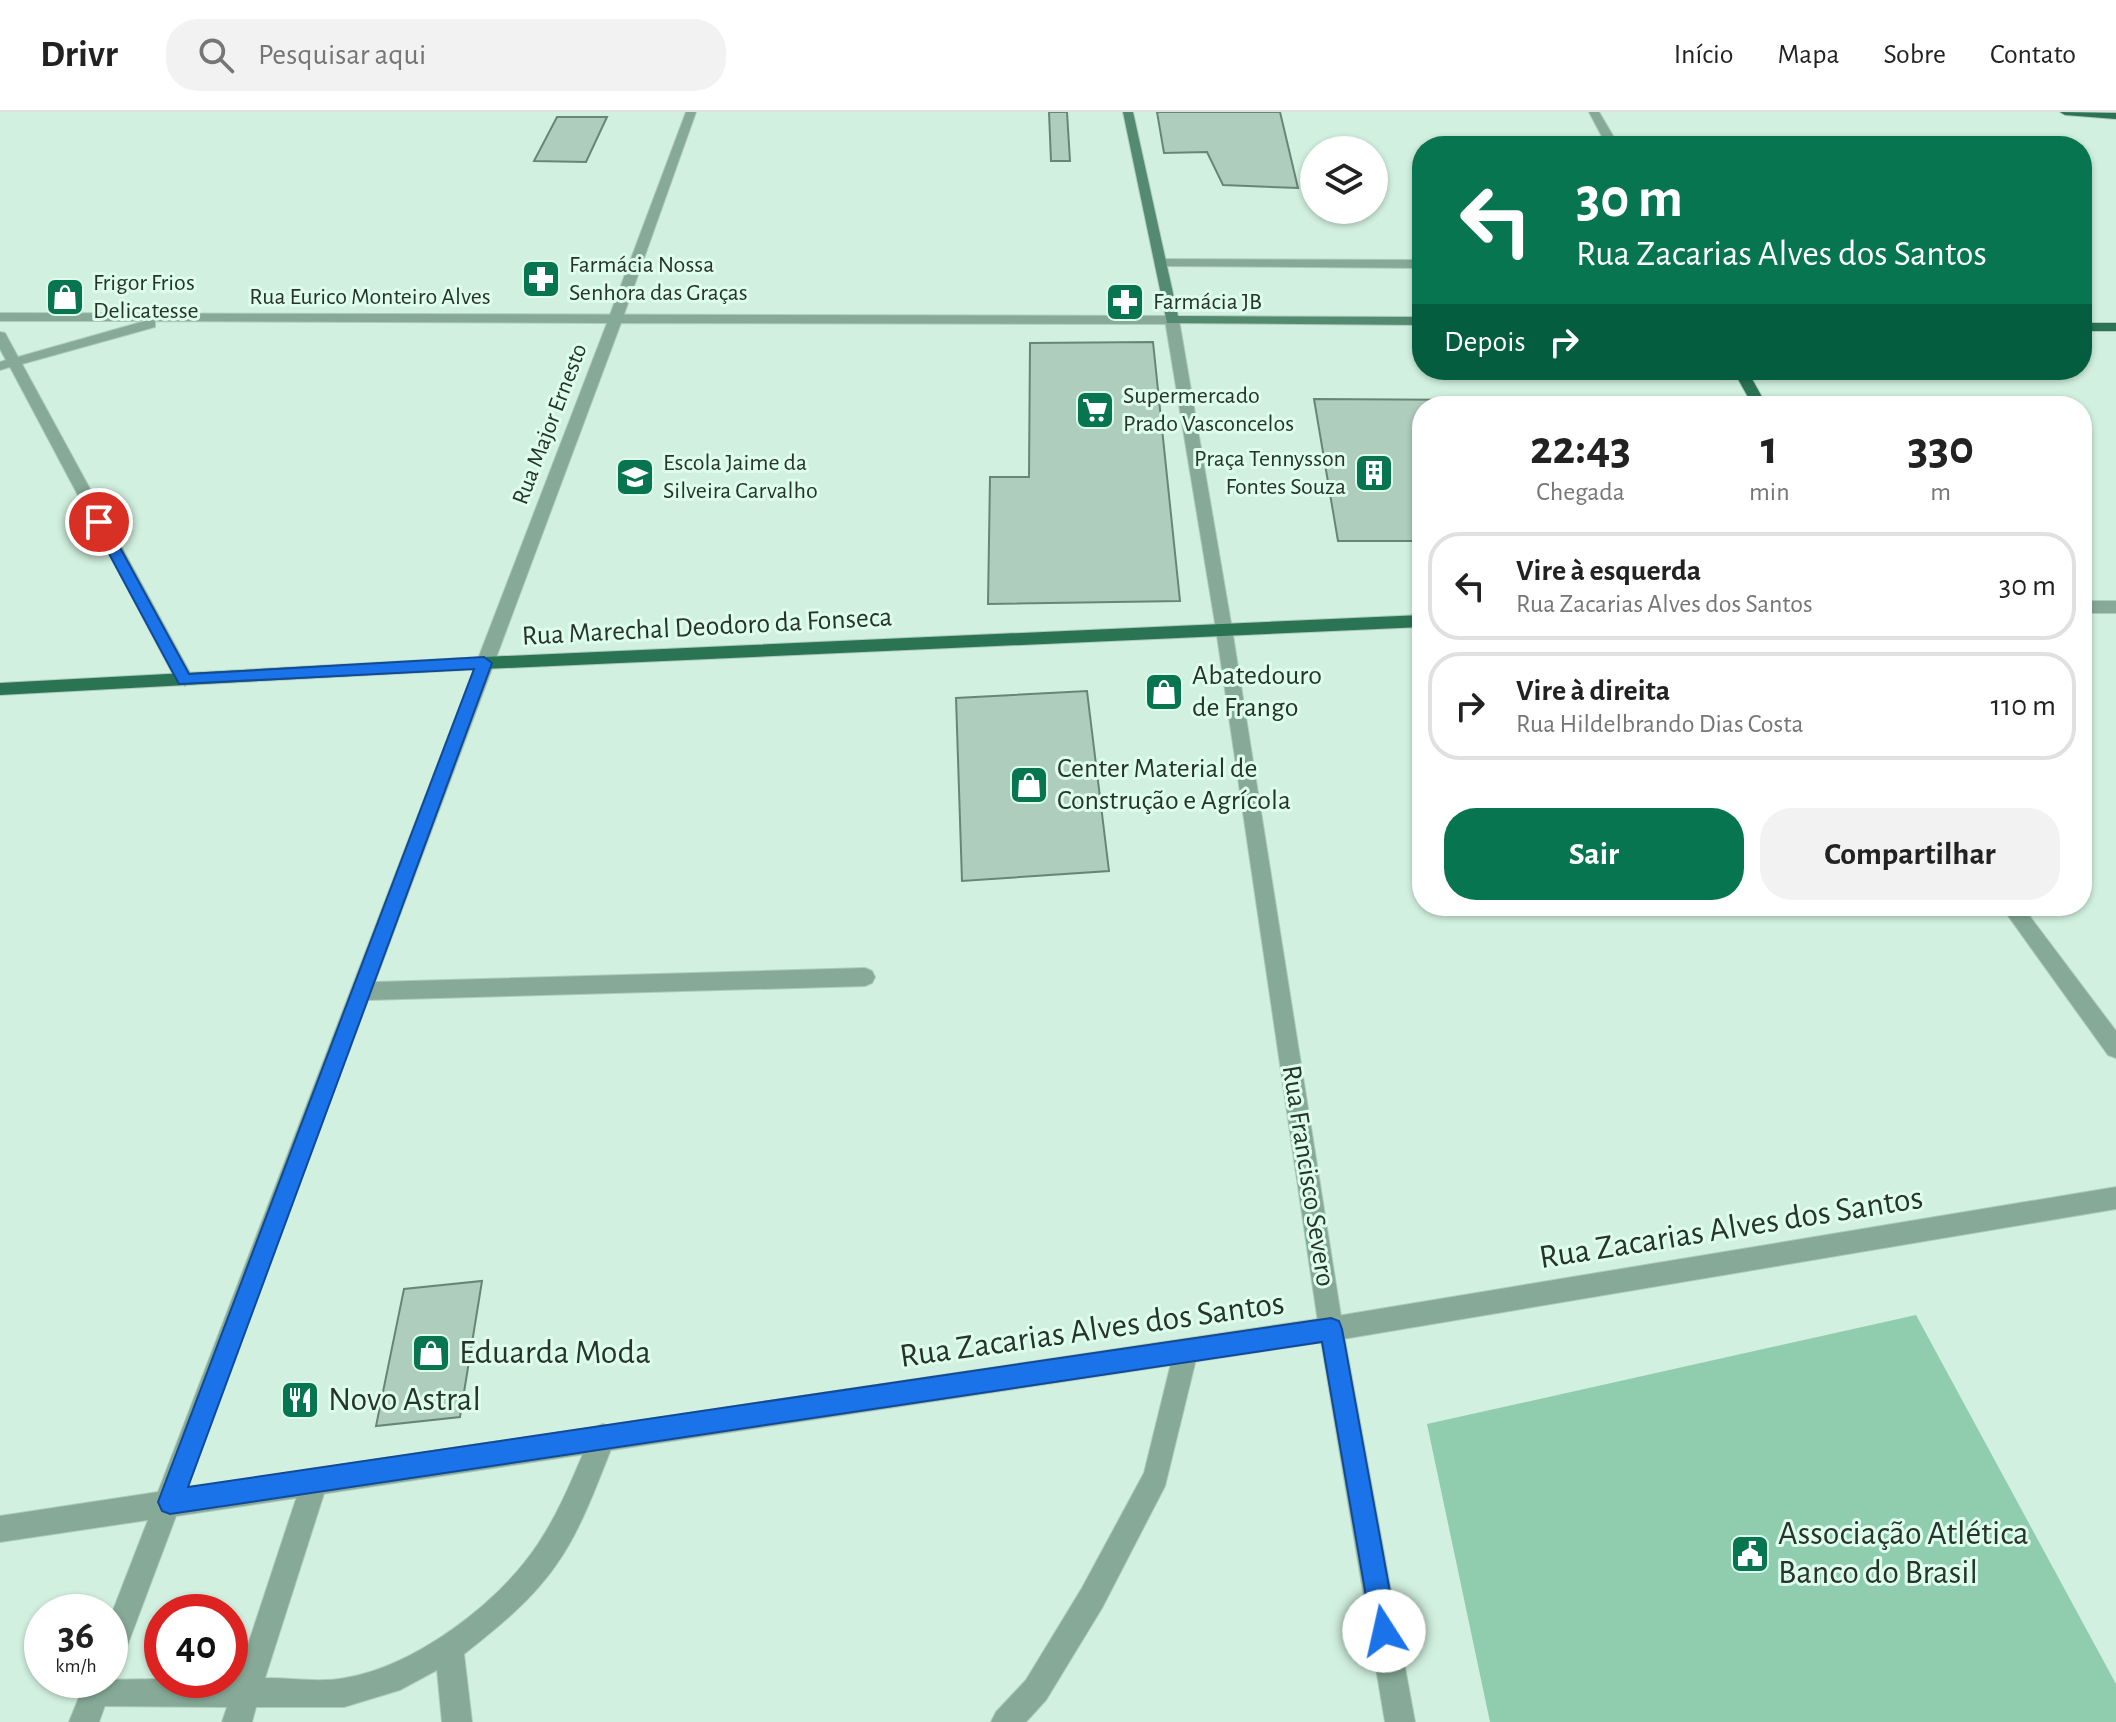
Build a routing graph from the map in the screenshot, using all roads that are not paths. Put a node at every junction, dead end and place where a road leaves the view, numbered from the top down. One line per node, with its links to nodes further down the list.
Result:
1 (691, 112): 11 (street, Rua Major Ernesto)
2 (1128, 112): 7 (main road)
3 (1594, 112): 6 (street)
4 (2065, 112): 5 (main road)
5 (2116, 116)
6 (1607, 136)
7 (1163, 263): 8 (street); 12 (main road)
8 (1412, 264)
9 (0, 317): 10 (street, Rua Eurico Monteiro Alves)
10 (173, 318): 11 (street, Rua Eurico Monteiro Alves); 17 (street)
11 (615, 320): 12 (street, Rua Eurico Monteiro Alves); 22 (street, Rua Major Ernesto)
12 (1172, 320): 13 (main road); 21 (street)
13 (1412, 321)
14 (2092, 327): 15 (main road)
15 (2116, 327)
16 (0, 336): 17 (street)
17 (6, 364): 23 (street)
18 (2092, 607): 19 (street)
19 (2116, 607)
20 (1412, 621): 21 (main road)
21 (1224, 629): 22 (main road, Rua Marechal Deodoro da Fonseca); 30 (street, Rua Francisco Severo)
22 (484, 663): 23 (main road, Rua Marechal Deodoro da Fonseca); 27 (street, Rua Major Ernesto)
23 (185, 680): 24 (main road, Rua Marechal Deodoro da Fonseca)
24 (0, 689)
25 (2018, 916): 28 (street)
26 (865, 977): 27 (street)
27 (362, 991): 34 (street, Rua Major Ernesto)
28 (2116, 1048)
29 (2116, 1198): 30 (street, Rua Zacarias Alves dos Santos)
30 (1331, 1329): 31 (street, Rua Zacarias Alves dos Santos); 46 (street, Rua Francisco Severo)
31 (1186, 1351): 32 (street, Rua Zacarias Alves dos Santos); 45 (street)
32 (603, 1437): 33 (street, Rua Zacarias Alves dos Santos); 37 (street)
33 (315, 1481): 34 (street, Rua Zacarias Alves dos Santos); 38 (street)
34 (170, 1502): 35 (street, Rua Zacarias Alves dos Santos); 36 (street, Rua Major Ernesto)
35 (0, 1529)
36 (128, 1609)
37 (449, 1648): 39 (street); 44 (street)
38 (248, 1685)
39 (248, 1694)
40 (93, 1698): 42 (street)
41 (244, 1698): 43 (street)
42 (84, 1722)
43 (237, 1722)
44 (457, 1722)
45 (1006, 1722)
46 (1400, 1722)

